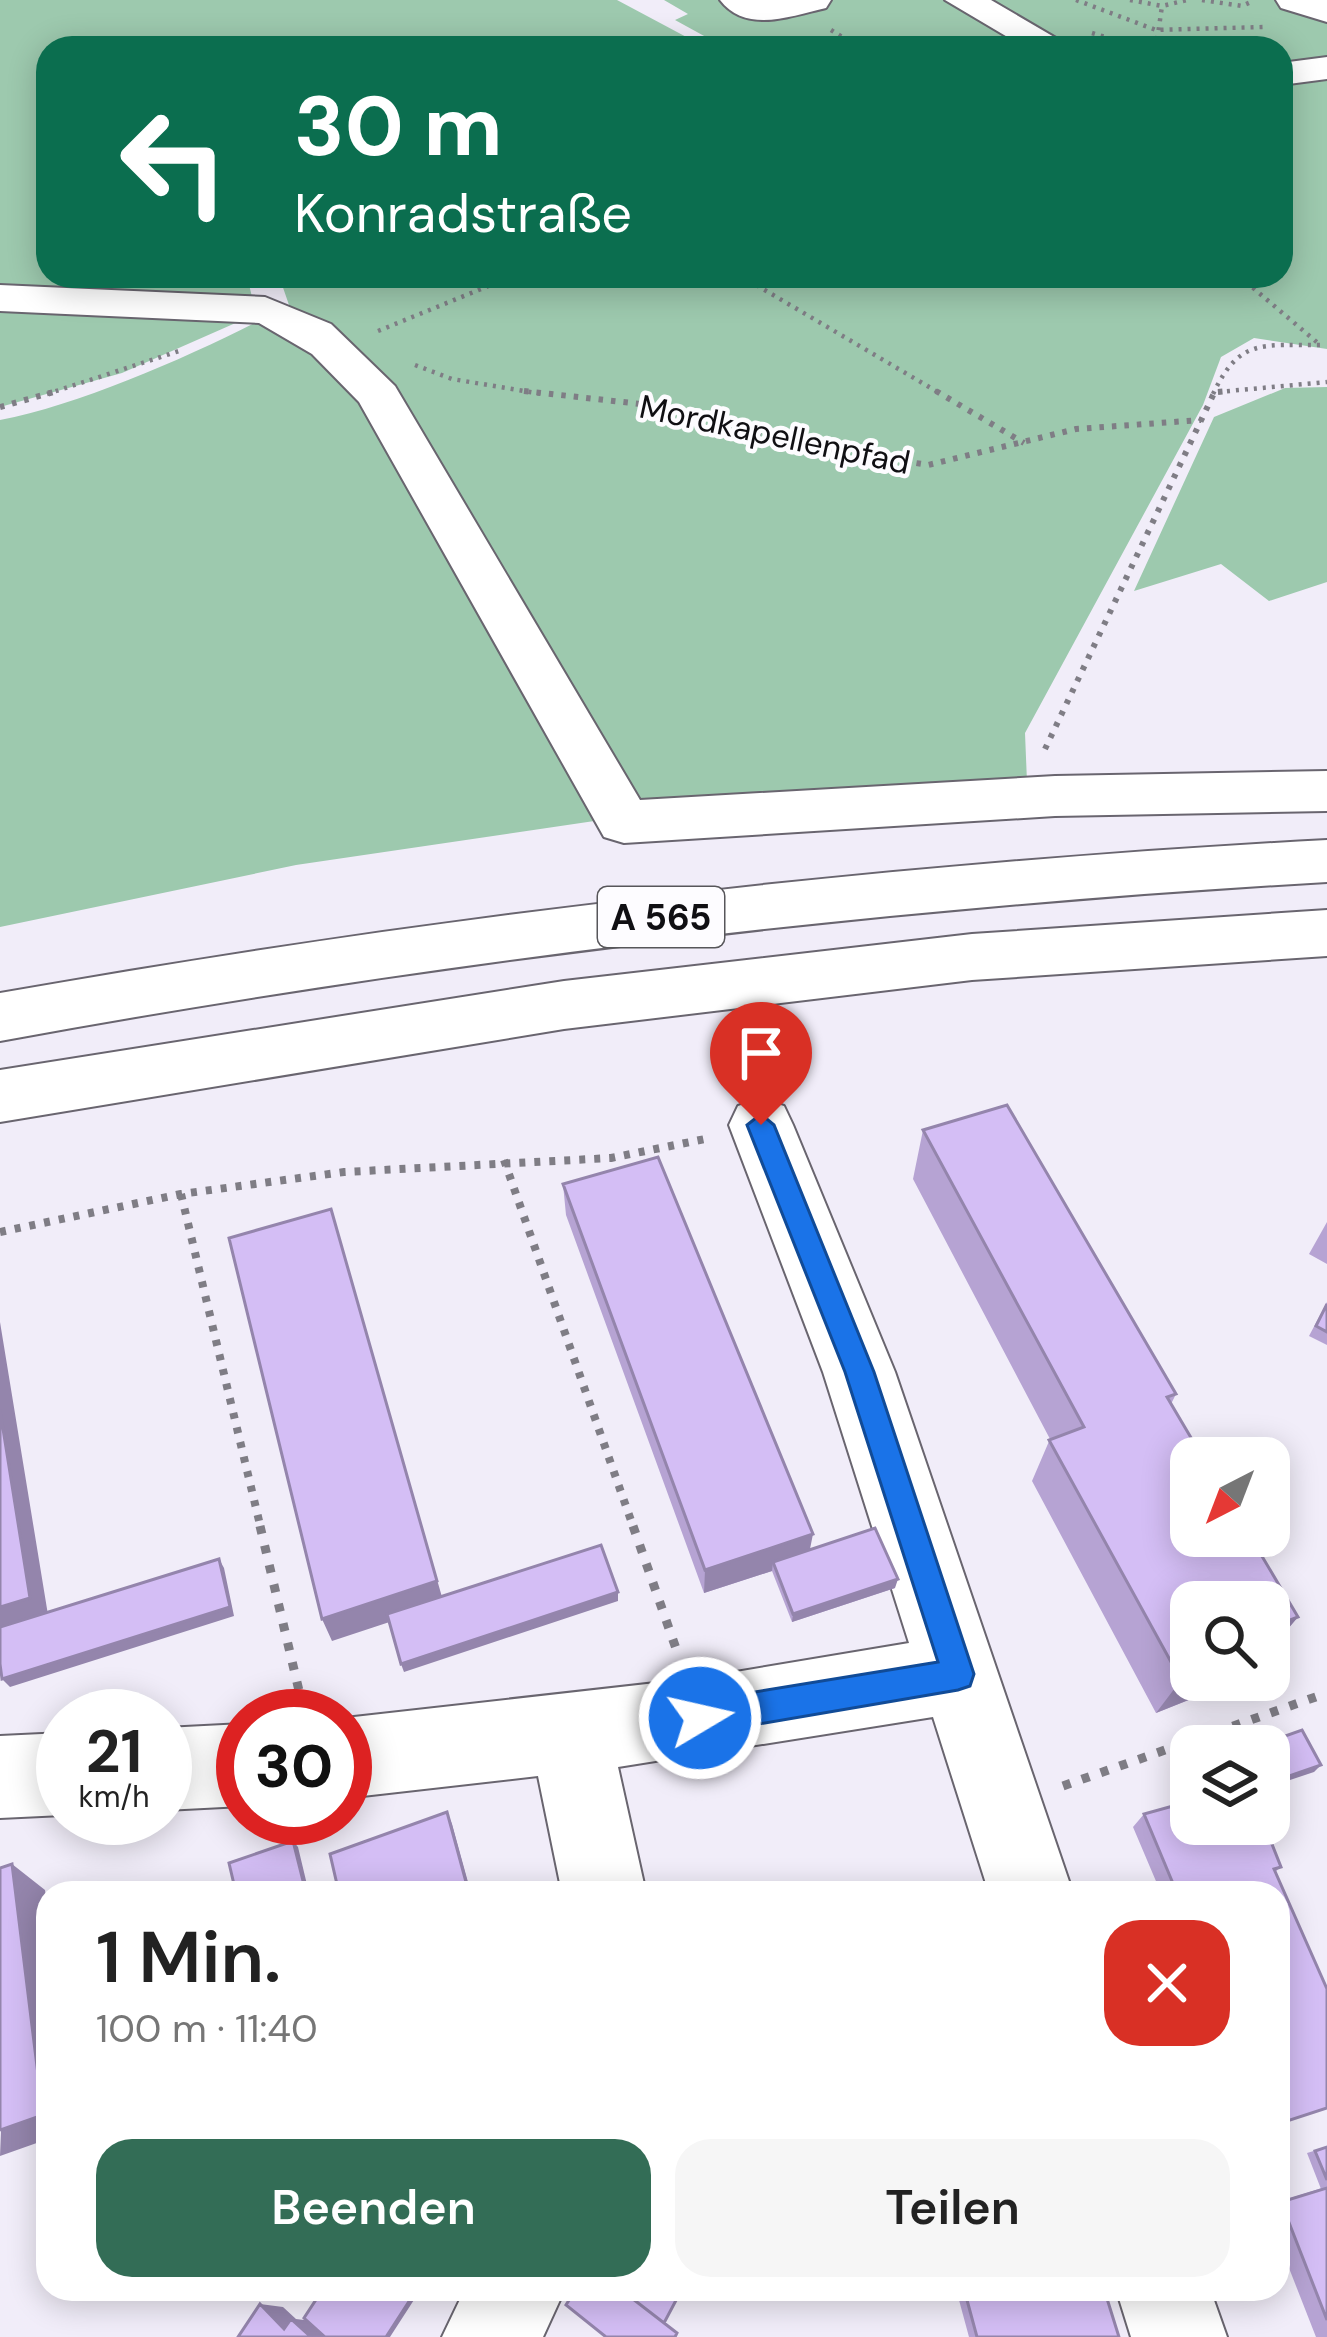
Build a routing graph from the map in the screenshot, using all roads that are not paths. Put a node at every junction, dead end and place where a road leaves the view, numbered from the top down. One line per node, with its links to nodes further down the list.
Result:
1 (738, 0): 2 (main road)
2 (813, 0)
3 (962, 0): 6 (main road)
4 (1327, 10): 5 (main road)
5 (1287, 13)
6 (1031, 36)
7 (1327, 68): 8 (main road)
8 (1293, 72)
9 (0, 298): 10 (main road)
10 (1327, 791)
11 (1327, 861): 13 (main road, A 565)
12 (1327, 933): 14 (main road, A 565)
13 (0, 1017)
14 (0, 1096)
15 (761, 1125): 16 (main road)
16 (958, 1674): 17 (main road); 22 (main road)
17 (570, 1735): 18 (main road); 21 (main road)
18 (372, 1755)
19 (36, 1776): 20 (main road)
20 (0, 1778)
21 (601, 1881)
22 (1027, 1881)
23 (511, 2301): 25 (main road)
24 (1167, 2301): 26 (main road)
25 (490, 2337)
26 (1179, 2337)

